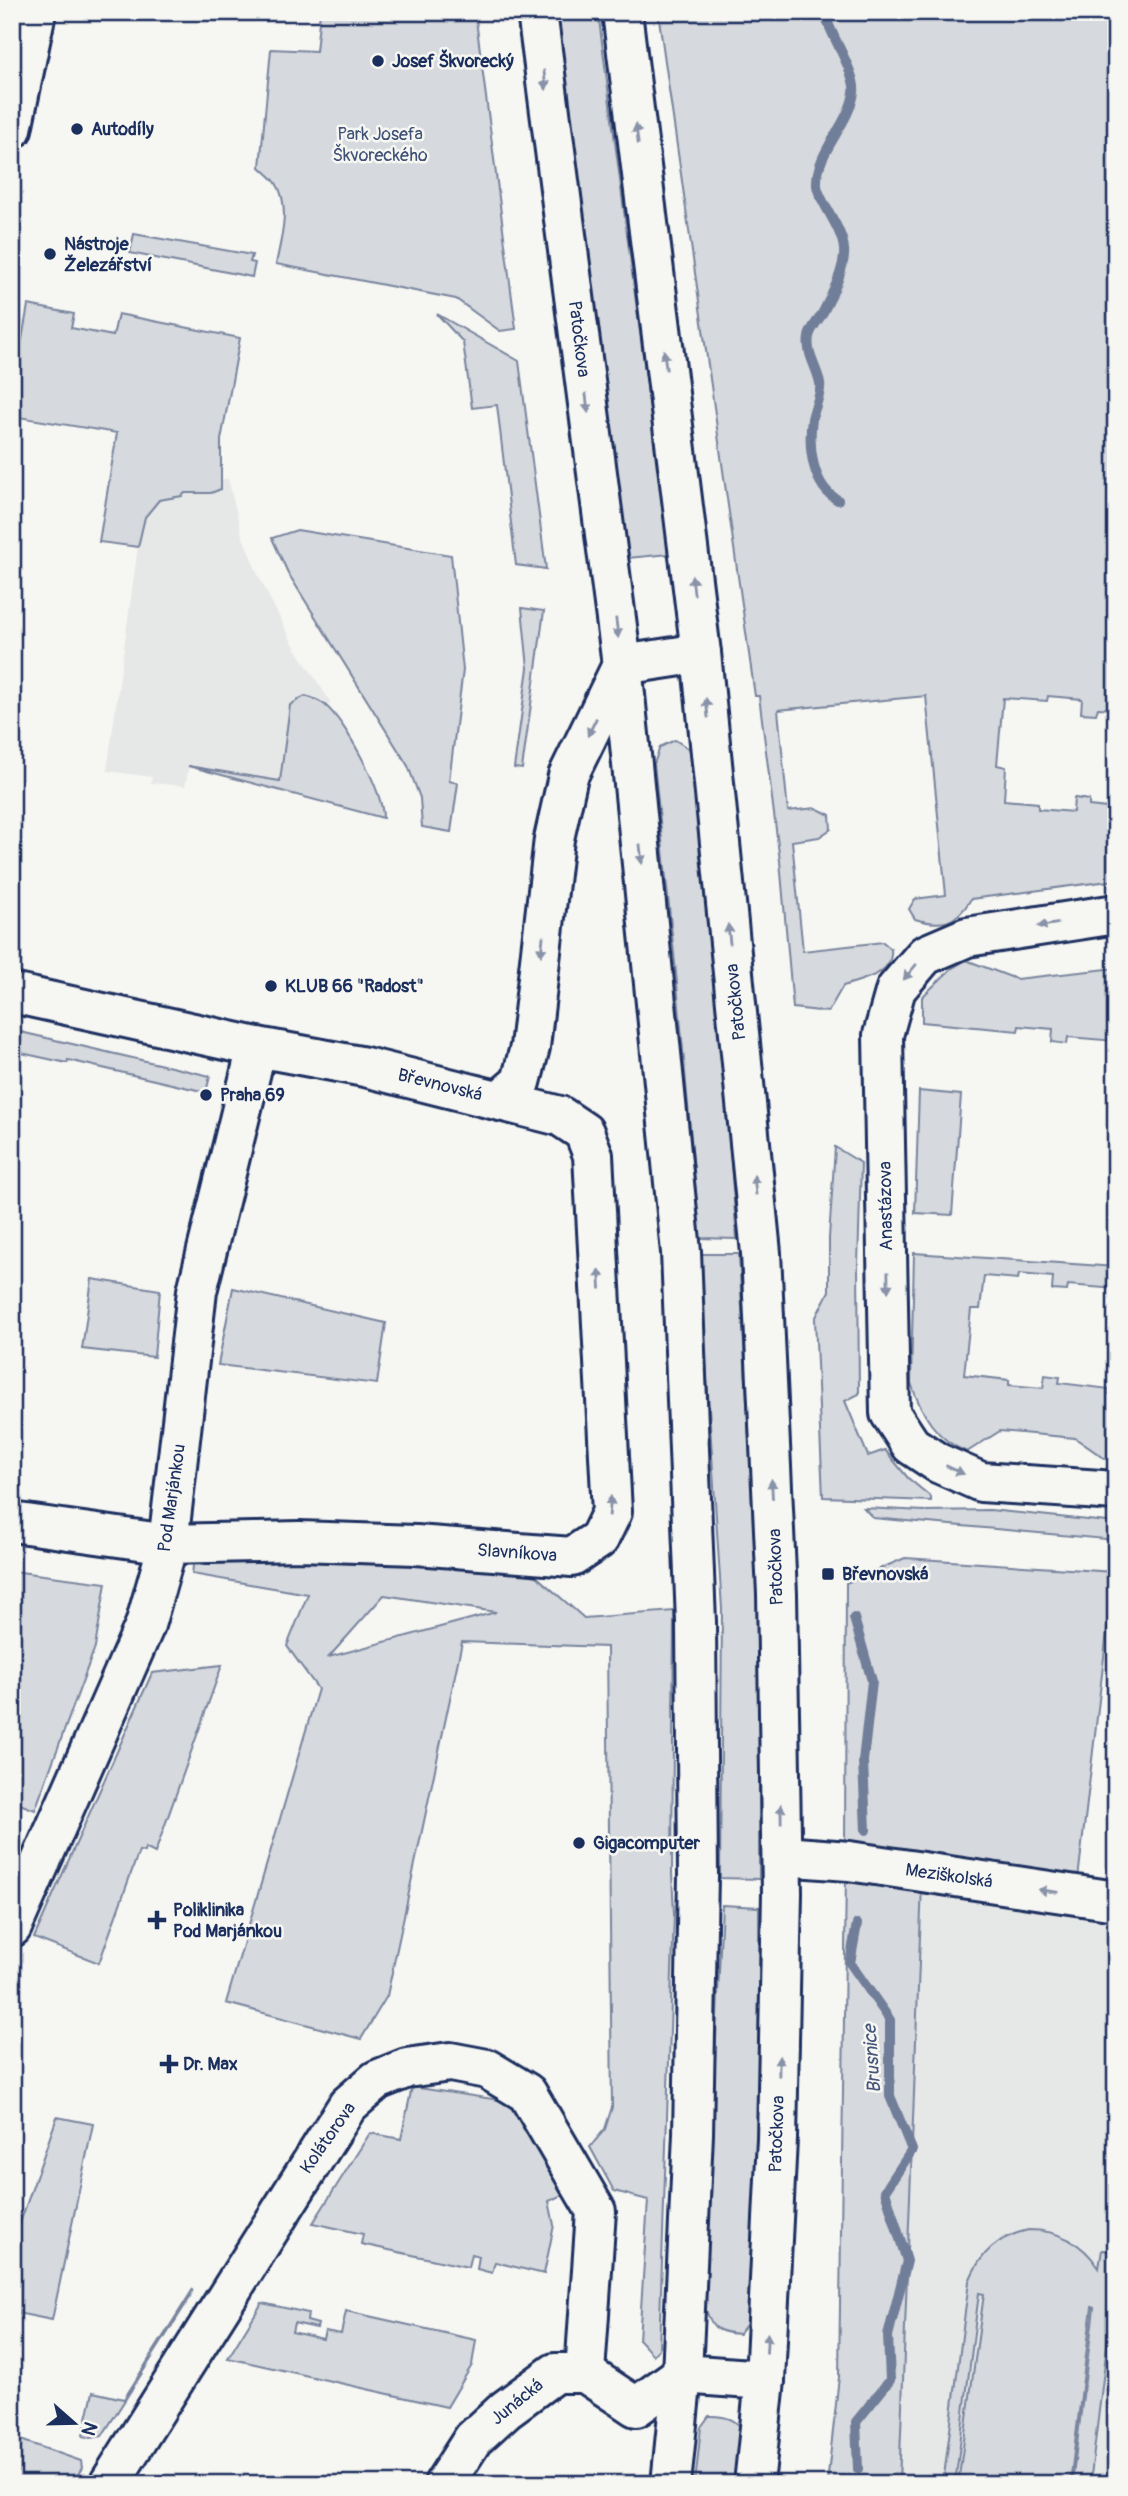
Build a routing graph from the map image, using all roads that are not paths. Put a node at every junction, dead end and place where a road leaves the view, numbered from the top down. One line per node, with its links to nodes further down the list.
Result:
1 (36, 12): 4 (street)
2 (537, 12): 6 (street, Patočkova, one-way to 6)
3 (622, 12): 5 (street, Patočkova, one-way to 3)
4 (12, 129)
5 (701, 653): 6 (street); 14 (street, Patočkova, one-way to 5)
6 (622, 665): 10 (street, Břevnovská, one-way to 10); 18 (street, Patočkova, one-way to 18)
7 (1116, 915): 11 (street, Anastázova, one-way to 11)
8 (12, 993): 9 (street, Břevnovská)
9 (257, 1047): 10 (street, Břevnovská); 13 (street, Pod Marjánkou)
10 (500, 1100): 13 (street, Slavníkova, one-way to 10)
11 (1116, 1491)
12 (12, 1522): 13 (street, Slavníkova)
13 (168, 1544): 16 (street, Pod Marjánkou)
14 (782, 1856): 15 (street, Meziškolská, one-way to 14); 19 (street, Patočkova, one-way to 14)
15 (1116, 1901)
16 (12, 1927)
17 (585, 2373): 18 (street); 20 (street, Kolátorova); 21 (street, Junácká)
18 (682, 2374): 19 (street); 22 (street, Patočkova)
19 (765, 2380): 23 (street, Patočkova)
20 (115, 2473)
21 (444, 2484)
22 (671, 2484)
23 (754, 2484)

